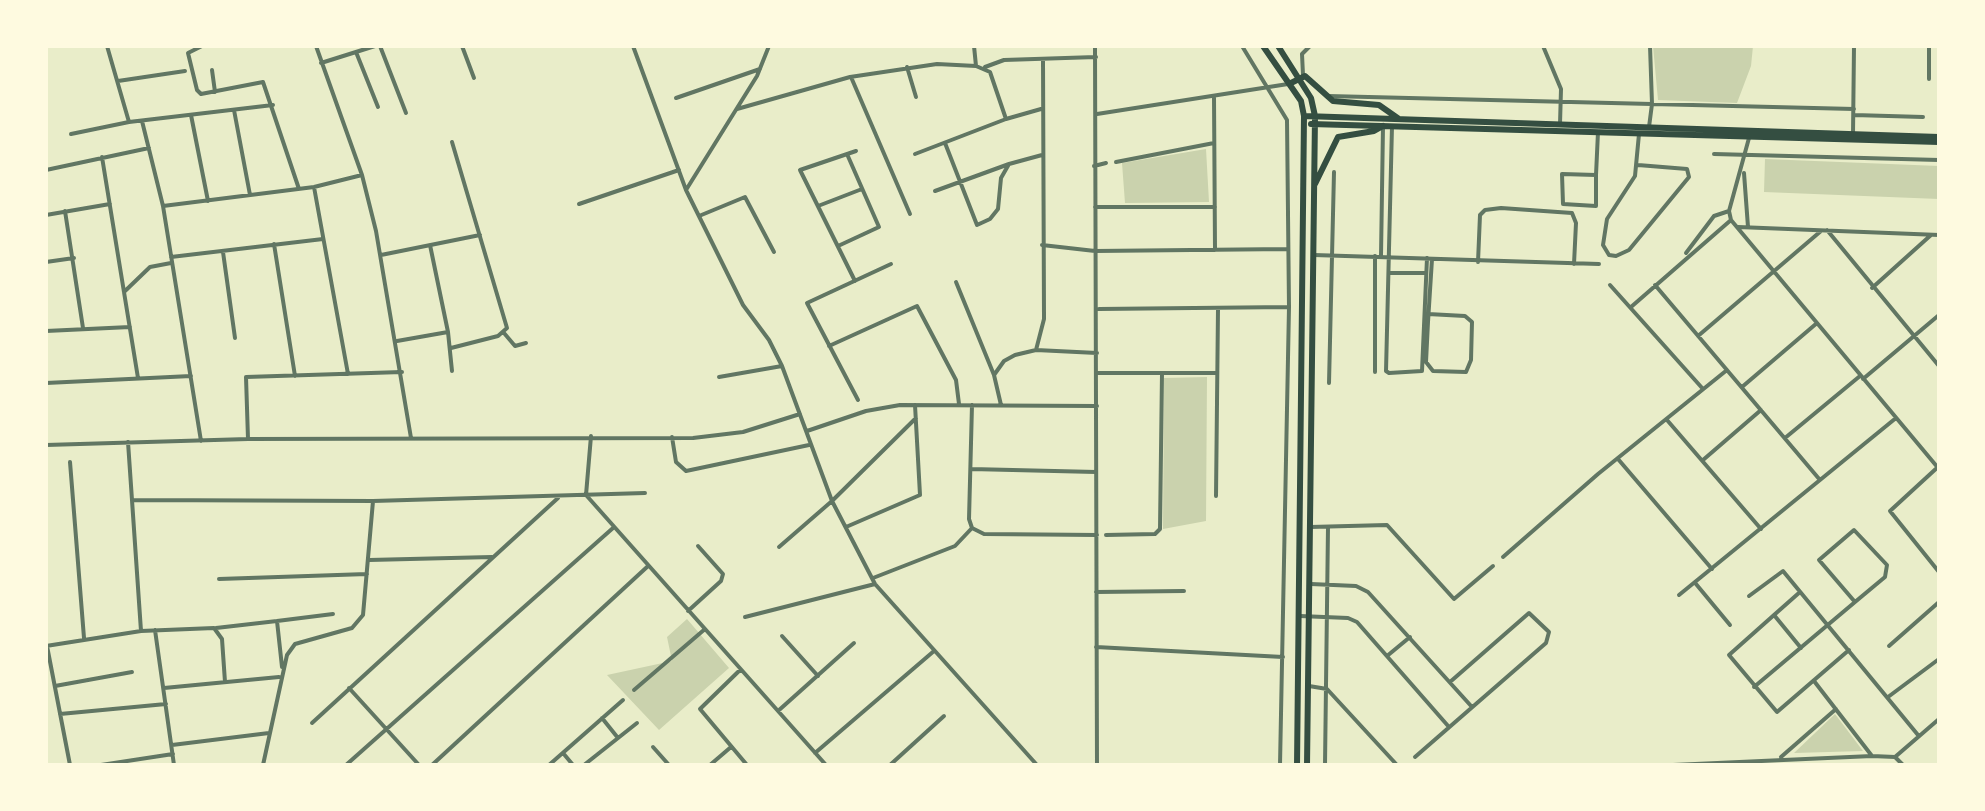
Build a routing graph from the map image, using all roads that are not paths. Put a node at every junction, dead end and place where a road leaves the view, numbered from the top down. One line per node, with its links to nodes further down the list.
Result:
1 (107, 46): 36 (street)
2 (202, 46): 39 (street)
3 (316, 46): 25 (street)
4 (340, 46): 22 (street)
5 (378, 46): 20 (street); 54 (street)
6 (462, 46): 34 (street)
7 (633, 46): 95 (street)
8 (769, 46): 29 (street)
9 (974, 46): 26 (street)
10 (1095, 46): 23 (street)
11 (1242, 46): 38 (street)
12 (1263, 46): 37 (main road)
13 (1278, 46): 32 (main road)
14 (1297, 46): 21 (street)
15 (1310, 46): 21 (street)
16 (1543, 46): 45 (street)
17 (1650, 46): 46 (street)
18 (1854, 46): 52 (street)
19 (1929, 46): 35 (street)
20 (356, 52): 22 (street); 48 (street)
21 (1302, 54): 32 (street)
22 (344, 56): 25 (street)
23 (1096, 57): 24 (street); 55 (street)
24 (1043, 59): 28 (street); 51 (street)
25 (321, 63): 97 (street)
26 (976, 66): 27 (street); 28 (street)
27 (907, 67): 33 (street); 41 (street)
28 (984, 67): 59 (street)
29 (760, 69): 43 (street); 50 (street)
30 (212, 70): 39 (street)
31 (185, 71): 36 (street)
32 (1301, 76): 37 (main road); 40 (main road); 62 (main road)
33 (850, 77): 50 (street); 116 (street)
34 (474, 78)
35 (1929, 79)
36 (118, 81): 64 (street)
37 (1289, 84): 38 (street); 61 (main road)
38 (1270, 87): 42 (street); 131 (street)
39 (215, 92): 47 (street)
40 (1326, 96): 44 (street); 49 (main road)
41 (916, 97)
42 (1214, 97): 55 (street); 78 (street)
43 (676, 98)
44 (1385, 98): 45 (street); 49 (street)
45 (1561, 101): 46 (street); 65 (street)
46 (1652, 104): 52 (street); 69 (street)
47 (273, 105): 53 (street); 102 (street)
48 (378, 107)
49 (1385, 107): 60 (main road)
50 (737, 109): 104 (street)
51 (1041, 109): 59 (street); 85 (street)
52 (1854, 109): 57 (street)
53 (234, 110): 56 (street); 106 (street)
54 (406, 113)
55 (1097, 114): 92 (street)
56 (191, 115): 63 (street); 107 (street)
57 (1854, 115): 58 (street); 73 (street)
58 (1923, 117)
59 (1006, 119): 77 (street)
60 (1399, 119): 62 (main road); 68 (main road)
61 (1304, 120): 62 (main road); 165 (main road)
62 (1315, 120): 66 (main road); 100 (main road)
63 (142, 121): 64 (street); 79 (street)
64 (129, 122): 72 (street)
65 (1560, 124): 68 (main road); 69 (main road)
66 (1383, 126): 67 (main road); 100 (main road); 139 (street)
67 (1392, 126): 68 (main road); 140 (street)
68 (1527, 127): 70 (main road)
69 (1649, 127): 73 (main road)
70 (1598, 132): 71 (main road); 98 (street)
71 (1639, 133): 74 (main road); 91 (street)
72 (71, 134)
73 (1853, 134): 75 (main road)
74 (1749, 138): 75 (main road); 84 (street)
75 (1939, 140)
76 (452, 142): 123 (street)
77 (945, 143): 82 (street); 99 (street)
78 (1214, 143): 88 (street); 113 (street)
79 (149, 148): 86 (street); 110 (street)
80 (856, 151): 81 (street)
81 (847, 154): 103 (street); 111 (street)
82 (915, 154)
83 (1714, 154): 84 (street)
84 (1746, 154): 87 (street); 93 (street)
85 (1042, 155): 90 (street); 129 (street)
86 (102, 157): 94 (street); 108 (street)
87 (1939, 160)
88 (1116, 162)
89 (1106, 163): 92 (street)
90 (1009, 164): 99 (street); 99 (street)
91 (1638, 165): 91 (street)
92 (1094, 166): 112 (street)
93 (1743, 169): 115 (street); 121 (street)
94 (46, 170)
95 (679, 170): 104 (street); 109 (street)
96 (1334, 172): 138 (street)
97 (362, 175): 101 (street); 136 (street)
98 (1596, 175): 98 (street)
99 (960, 182): 105 (street)
100 (1314, 186): 137 (main road)
101 (314, 187): 102 (street); 126 (street)
102 (299, 189): 106 (street)
103 (862, 189): 111 (street); 130 (street)
104 (686, 190): 118 (street)
105 (935, 191)
106 (250, 195): 107 (street)
107 (208, 201): 110 (street)
108 (110, 204): 114 (street); 158 (street)
109 (579, 204)
110 (163, 206): 144 (street)
111 (818, 206): 130 (street)
112 (1095, 207): 113 (street); 133 (street)
113 (1215, 207): 132 (street)
114 (65, 211): 117 (street); 141 (street)
115 (1729, 211): 119 (street); 143 (street)
116 (910, 214)
117 (46, 215)
118 (699, 216): 135 (street); 182 (street)
119 (1731, 220): 120 (street); 143 (street)
120 (1737, 227): 121 (street); 150 (street)
121 (1748, 227): 122 (street)
122 (1825, 230): 124 (street); 150 (street); 157 (street)
123 (480, 235): 128 (street); 172 (street)
124 (1931, 235): 125 (street); 157 (street)
125 (1939, 235)
126 (323, 239): 127 (street); 191 (street)
127 (274, 244): 134 (street); 194 (street)
128 (430, 245): 136 (street); 171 (street)
129 (1042, 245): 133 (street); 180 (street)
130 (837, 246): 153 (street)
131 (1288, 249): 132 (street); 159 (street)
132 (1215, 250): 133 (street)
133 (1095, 251): 161 (street)
134 (223, 252): 144 (street); 175 (street)
135 (774, 252)
136 (381, 255): 176 (street)
137 (1314, 255): 138 (street); 166 (main road)
138 (1332, 256): 139 (street); 199 (street)
139 (1378, 256): 140 (street); 187 (street)
140 (1389, 257): 142 (street); 151 (street)
141 (74, 258): 145 (street); 169 (street)
142 (1429, 258): 146 (street); 152 (street); 163 (street)
143 (1682, 259): 156 (street)
144 (171, 260): 158 (street); 193 (street)
145 (46, 262)
146 (1478, 262): 148 (street); 148 (street)
147 (891, 264): 153 (street)
148 (1574, 264): 149 (street)
149 (1599, 264)
150 (1775, 269): 167 (street); 173 (street)
151 (1388, 273): 152 (street); 152 (street)
152 (1426, 273)
153 (855, 281): 178 (street)
154 (956, 282): 192 (street)
155 (1610, 285): 160 (street)
156 (1655, 285): 160 (street); 173 (street)
157 (1872, 288): 174 (street)
158 (124, 292): 168 (street)
159 (1289, 307): 162 (street); 294 (street)
160 (1631, 307): 201 (street)
161 (1098, 309): 162 (street); 181 (street)
162 (1218, 309): 190 (street)
163 (1428, 314): 163 (street)
164 (1939, 315): 174 (street)
165 (1302, 318): 166 (main road); 272 (main road)
166 (1313, 318): 238 (main road)
167 (1817, 323): 196 (street); 200 (street)
168 (130, 327): 169 (street); 197 (street)
169 (83, 328): 170 (street)
170 (46, 331)
171 (448, 332): 176 (street); 179 (street)
172 (504, 333): 177 (street); 179 (street)
173 (1698, 336): 184 (street)
174 (1914, 336): 183 (street); 196 (street)
175 (235, 338)
176 (397, 341): 186 (street)
177 (526, 343)
178 (829, 346): 202 (street); 203 (street)
179 (451, 348): 185 (street)
180 (1036, 350): 181 (street); 192 (street)
181 (1097, 353): 188 (street)
182 (782, 366): 195 (street); 209 (street)
183 (1939, 366)
184 (1727, 370): 200 (street); 201 (street)
185 (452, 371)
186 (402, 372): 191 (street); 216 (street)
187 (1375, 372)
188 (1097, 373): 189 (street); 207 (street)
189 (1162, 373): 190 (street); 244 (street)
190 (1217, 373): 233 (street)
191 (348, 374): 194 (street)
192 (994, 375): 206 (street)
193 (191, 376): 197 (street); 219 (street)
194 (295, 376): 218 (street)
195 (719, 377)
196 (1862, 377): 211 (street); 217 (street)
197 (138, 378): 198 (street)
198 (46, 383)
199 (1329, 383)
200 (1742, 387): 208 (street)
201 (1703, 389): 212 (street)
202 (858, 400)
203 (959, 404): 204 (street); 205 (street)
204 (972, 404): 206 (street); 227 (street)
205 (915, 405): 210 (street); 213 (street)
206 (1001, 405): 207 (street)
207 (1097, 406): 228 (street)
208 (1761, 410): 217 (street); 224 (street)
209 (800, 414): 213 (street); 215 (street)
210 (916, 418): 236 (street); 237 (street)
211 (1896, 418): 226 (street); 229 (street)
212 (1667, 420): 223 (street); 224 (street)
213 (807, 431): 222 (street)
214 (591, 436): 215 (street); 216 (street); 231 (street)
215 (672, 437): 222 (street)
216 (411, 438): 218 (street)
217 (1785, 438): 229 (street)
218 (248, 439): 219 (street)
219 (201, 441): 220 (street)
220 (128, 442): 221 (street); 234 (street)
221 (46, 445)
222 (809, 445): 236 (street)
223 (1618, 459): 249 (street); 254 (street)
224 (1703, 460): 242 (street)
225 (70, 462): 285 (street)
226 (1938, 467): 251 (street)
227 (971, 469): 228 (street); 241 (street)
228 (1096, 472): 243 (street)
229 (1820, 480): 242 (street)
230 (645, 493): 231 (street)
231 (586, 495): 232 (street); 240 (street)
232 (560, 496): 235 (street); 248 (street)
233 (1216, 496)
234 (133, 500): 235 (street); 282 (street)
235 (373, 501): 250 (street)
236 (832, 501): 237 (street); 246 (street)
237 (846, 527): 258 (street)
238 (1310, 527): 239 (street); 259 (main road)
239 (1328, 527): 252 (street); 261 (street)
240 (613, 528): 253 (street); 324 (street)
241 (972, 528): 243 (street); 258 (street)
242 (1761, 529): 254 (street)
243 (1097, 535): 263 (street)
244 (1106, 535)
245 (698, 546): 269 (street)
246 (779, 547)
247 (1939, 555): 251 (street)
248 (495, 557): 250 (street); 308 (street)
249 (1503, 557)
250 (368, 560): 256 (street)
251 (1931, 562): 255 (street)
252 (1493, 566)
253 (647, 567): 269 (street); 344 (street)
254 (1712, 569): 260 (street)
255 (1939, 572)
256 (367, 574): 257 (street); 296 (street)
257 (219, 579)
258 (873, 581): 275 (street); 292 (street)
259 (1309, 584): 261 (street); 273 (main road)
260 (1696, 584): 265 (street); 277 (street)
261 (1328, 585): 274 (street); 284 (street)
262 (1184, 591): 263 (street)
263 (1096, 592): 289 (street)
264 (1800, 592): 266 (street); 271 (street); 278 (street)
265 (1679, 595)
266 (1749, 596)
267 (1855, 602): 267 (street); 278 (street)
268 (1939, 602): 288 (street)
269 (688, 611): 280 (street)
270 (333, 614): 276 (street)
271 (1774, 615): 290 (street); 306 (street)
272 (1300, 616): 273 (street); 356 (main road)
273 (1309, 616): 274 (street); 305 (main road)
274 (1326, 616): 293 (street); 309 (street)
275 (745, 617)
276 (277, 621): 279 (street); 296 (street)
277 (1730, 625)
278 (1828, 625): 290 (street); 291 (street)
279 (214, 628): 281 (street); 302 (street)
280 (705, 629): 297 (street); 310 (street)
281 (155, 630): 282 (street); 307 (street)
282 (141, 631): 285 (street)
283 (782, 636): 299 (street)
284 (1410, 637): 293 (street); 303 (street)
285 (84, 638): 287 (street)
286 (854, 643): 299 (street)
287 (46, 646): 304 (street)
288 (1889, 646)
289 (1096, 647): 294 (street); 354 (street)
290 (1801, 648): 306 (street)
291 (1849, 650): 301 (street); 311 (street)
292 (934, 651): 332 (street); 353 (street)
293 (1387, 656): 323 (street)
294 (1283, 657): 355 (street)
295 (1939, 659): 311 (street)
296 (282, 669): 300 (street)
297 (741, 670): 316 (street); 330 (street)
298 (132, 672): 304 (street)
299 (818, 676): 316 (street)
300 (279, 677): 302 (street); 325 (street)
301 (1814, 681): 306 (street); 315 (street)
302 (225, 682): 307 (street)
303 (1450, 682): 314 (street); 314 (street)
304 (55, 686): 317 (street)
305 (1308, 686): 309 (street); 357 (main road)
306 (1754, 687)
307 (164, 688): 313 (street)
308 (349, 688): 321 (street); 324 (street)
309 (1327, 689): 358 (street); 359 (street)
310 (634, 690)
311 (1888, 697): 326 (street)
312 (623, 700): 319 (street)
313 (166, 704): 317 (street); 328 (street)
314 (1472, 707): 323 (street)
315 (1836, 709): 334 (street); 337 (street)
316 (778, 711): 332 (street)
317 (60, 714): 338 (street)
318 (944, 716): 352 (street)
319 (602, 718): 327 (street); 331 (street)
320 (1939, 719): 326 (street)
321 (312, 723)
322 (637, 723): 327 (street)
323 (1449, 727): 335 (street)
324 (386, 729): 342 (street); 343 (street)
325 (269, 733): 328 (street); 341 (street)
326 (1918, 735): 336 (street)
327 (618, 738): 347 (street)
328 (172, 745): 333 (street)
329 (653, 747): 348 (street)
330 (731, 747): 349 (street); 350 (street)
331 (563, 753): 345 (street); 346 (street)
332 (815, 753): 351 (street)
333 (173, 754): 339 (street); 340 (street)
334 (1872, 756): 336 (street); 337 (street)
335 (1415, 757)
336 (1895, 757): 361 (street)
337 (1779, 759): 360 (street)
338 (70, 765)
339 (101, 765)
340 (174, 765)
341 (263, 765)
342 (346, 765)
343 (419, 765)
344 (432, 765)
345 (549, 765)
346 (573, 765)
347 (584, 765)
348 (669, 765)
349 (710, 765)
350 (747, 765)
351 (826, 765)
352 (890, 765)
353 (1037, 765)
354 (1097, 765)
355 (1280, 765)
356 (1297, 765)
357 (1307, 765)
358 (1325, 765)
359 (1397, 765)
360 (1673, 765)
361 (1903, 765)

